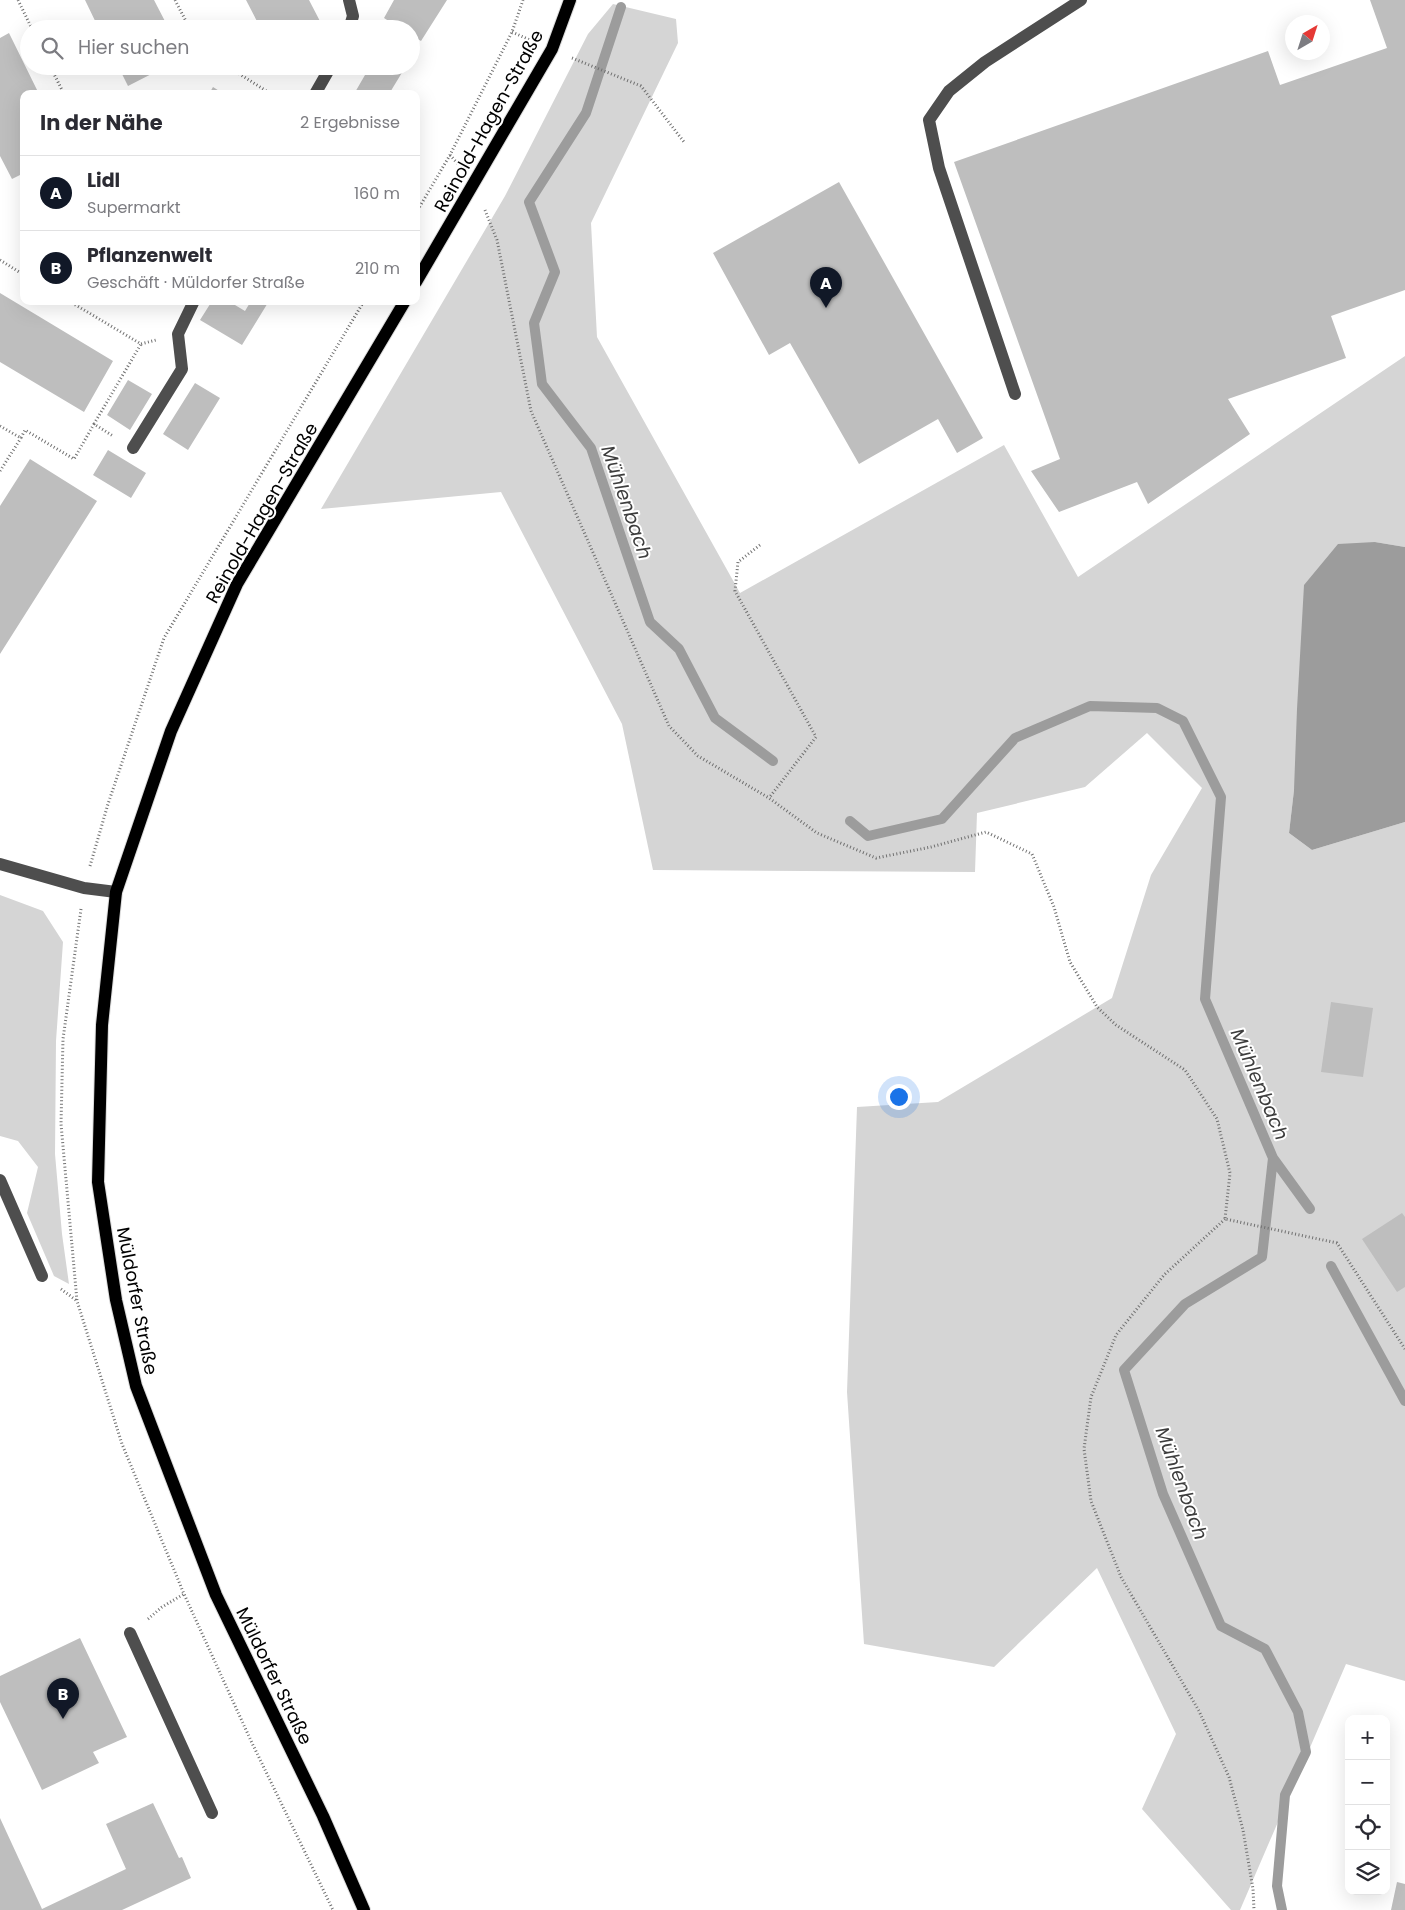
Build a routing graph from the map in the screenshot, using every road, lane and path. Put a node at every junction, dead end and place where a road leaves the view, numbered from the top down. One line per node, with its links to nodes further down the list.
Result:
1 (18, 0): 7 (path)
2 (176, 0): 8 (path)
3 (349, 0): 9 (street)
4 (522, 0): 19 (path)
5 (570, 0): 18 (main road, Reinold-Hagen-Straße)
6 (1081, 0): 29 (street)
7 (28, 20)
8 (186, 20)
9 (352, 20)
10 (585, 63): 17 (path)
11 (54, 75): 14 (path)
12 (240, 75): 15 (path)
13 (326, 75): 16 (street)
14 (62, 90)
15 (264, 90)
16 (317, 90)
17 (684, 142)
18 (475, 183): 22 (main road, Reinold-Hagen-Straße); 36 (path)
19 (420, 206)
20 (0, 260): 21 (path)
21 (20, 272)
22 (420, 275)
23 (76, 305): 28 (path)
24 (192, 305): 27 (street)
25 (362, 305): 38 (path)
26 (403, 305): 39 (main road, Reinold-Hagen-Straße)
27 (178, 334): 28 (path); 33 (street)
28 (141, 344): 30 (path)
29 (1015, 394)
30 (94, 424): 32 (path); 33 (path)
31 (0, 426): 32 (path)
32 (20, 438): 34 (path)
33 (133, 448)
34 (0, 471)
35 (760, 545): 36 (path)
36 (769, 798): 41 (path)
37 (0, 864): 38 (street)
38 (84, 888): 39 (street); 44 (path)
39 (116, 892): 48 (main road, Müldorfer Straße)
40 (0, 1180): 42 (street)
41 (1225, 1219): 43 (path); 49 (path)
42 (42, 1276)
43 (1405, 1348)
44 (184, 1594): 45 (path); 47 (path)
45 (130, 1634): 46 (street)
46 (212, 1813)
47 (333, 1910)
48 (364, 1910)
49 (1254, 1910)

